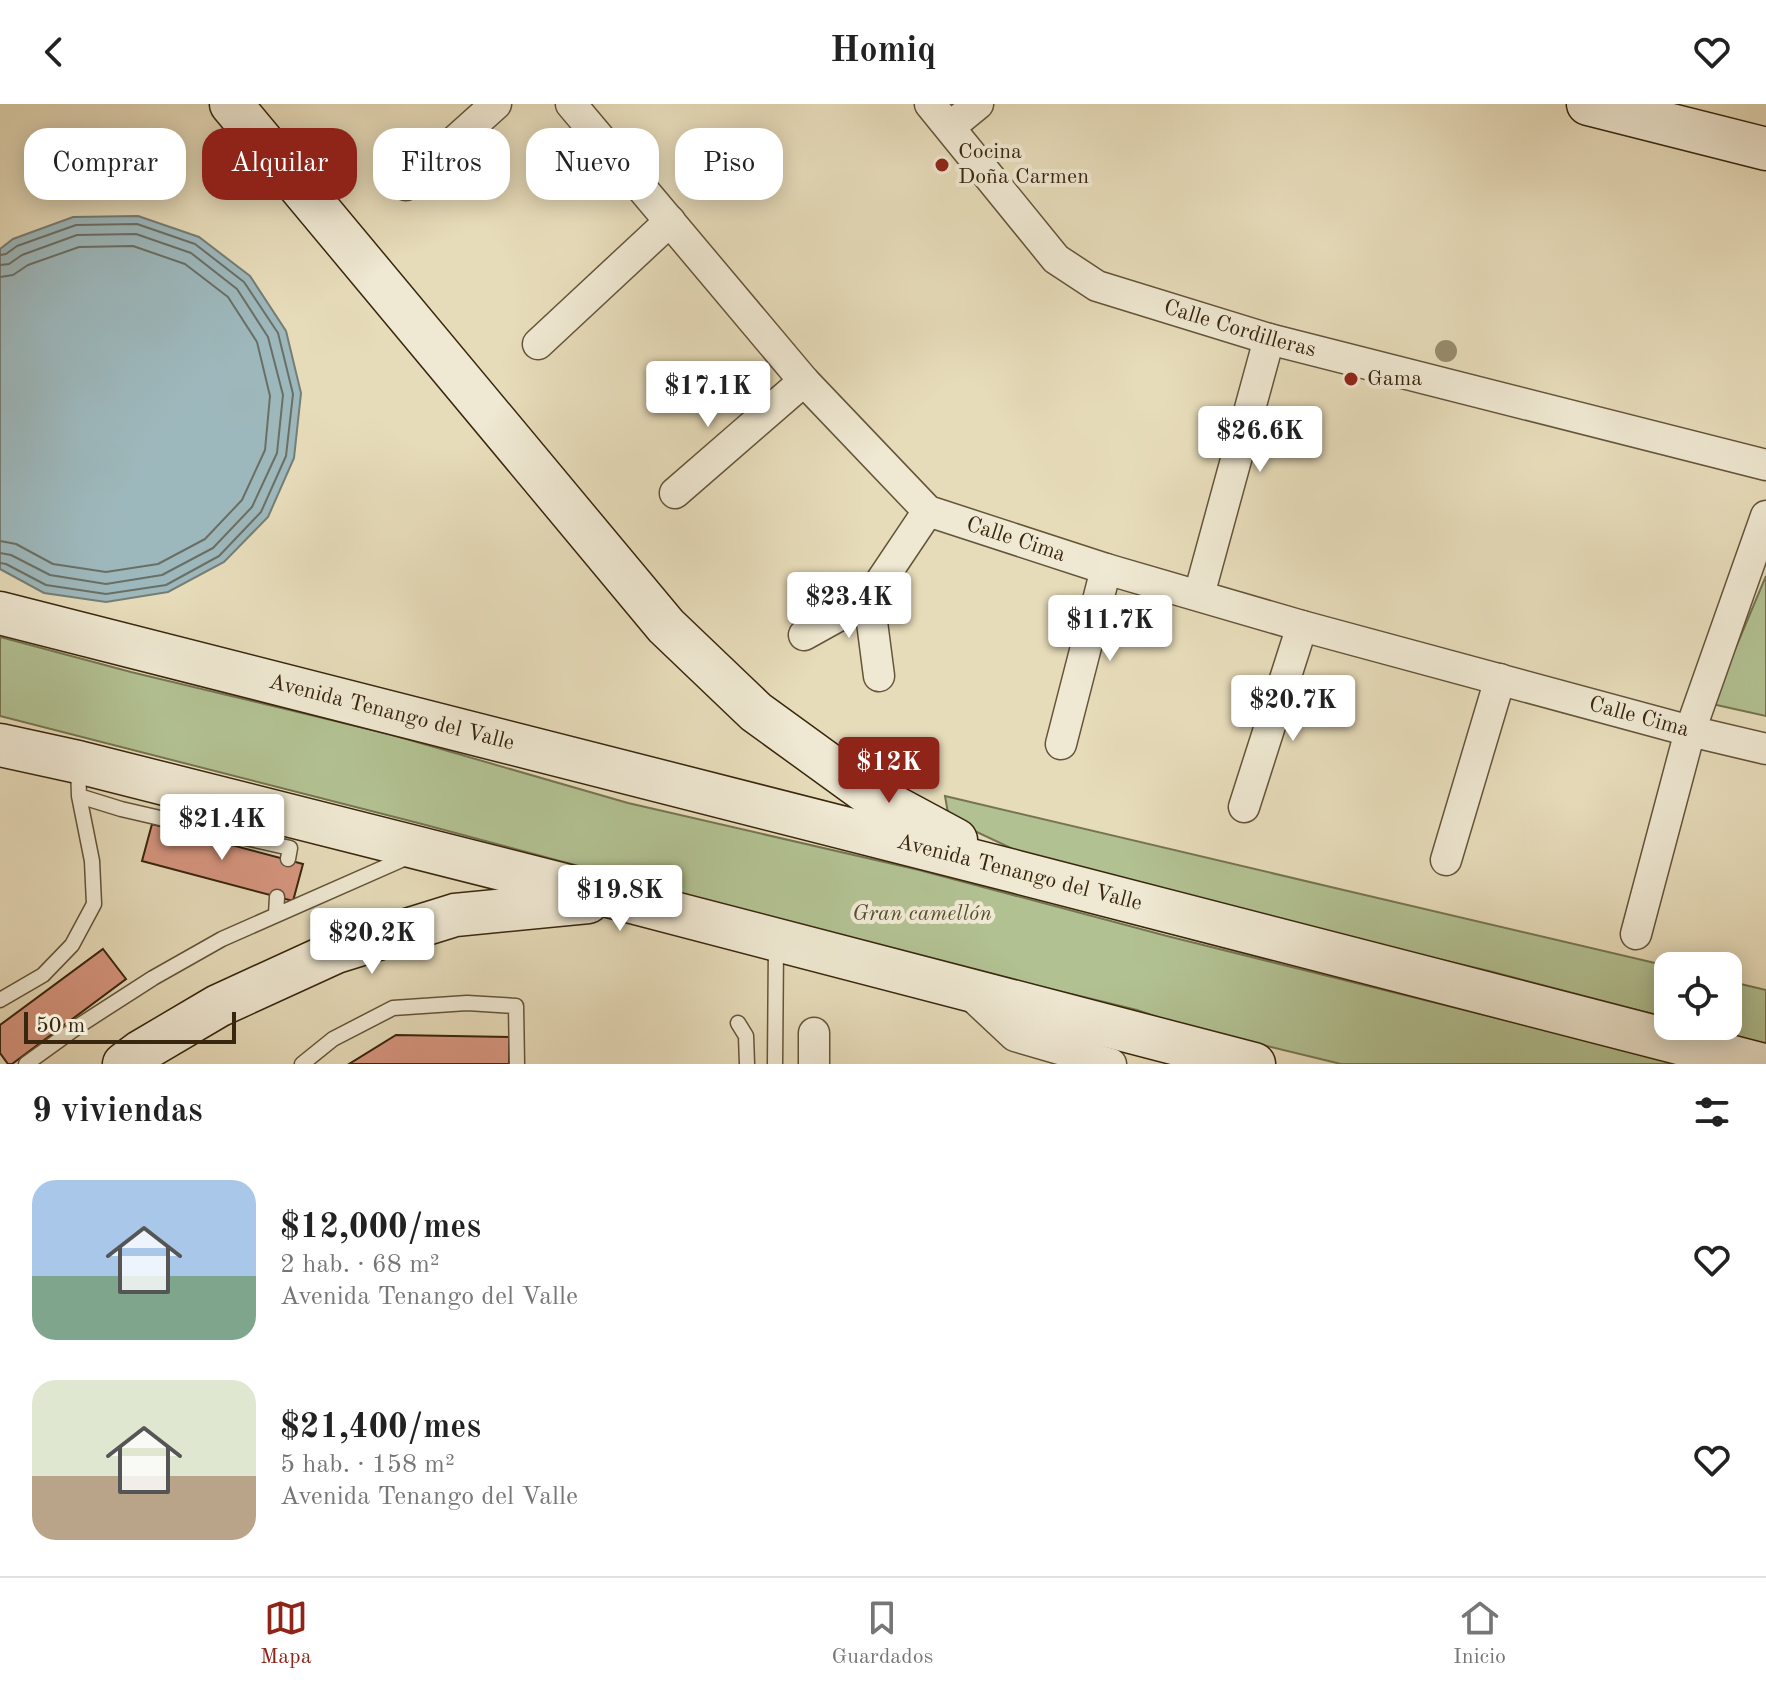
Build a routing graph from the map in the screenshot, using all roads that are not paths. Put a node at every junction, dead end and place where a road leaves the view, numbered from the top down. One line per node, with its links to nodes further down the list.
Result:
1 (231, 104): 34 (main road)
2 (496, 104): 8 (street)
3 (571, 104): 10 (street, Calle Cima)
4 (930, 104): 7 (street, Calle Cordilleras)
5 (978, 104): 7 (street)
6 (1588, 104): 9 (main road)
7 (950, 127): 11 (street, Calle Cordilleras)
8 (469, 128)
9 (1766, 149)
10 (670, 221): 12 (street); 13 (street, Calle Cima)
11 (1269, 339): 14 (street, Calle Cordilleras); 19 (street)
12 (538, 344)
13 (804, 381): 15 (street); 16 (street, Calle Cima)
14 (1766, 465)
15 (675, 493)
16 (928, 511): 18 (street, Calle Cima); 20 (street)
17 (1766, 516): 26 (street)
18 (1106, 569): 19 (street, Calle Cima); 27 (street)
19 (1199, 595): 22 (street, Calle Cima)
20 (869, 599): 23 (street); 24 (street)
21 (0, 613): 34 (main road, Avenida Tenango del Valle)
22 (1302, 626): 25 (street, Calle Cima); 31 (street)
23 (804, 635)
24 (879, 676)
25 (1500, 679): 26 (street, Calle Cima); 33 (street)
26 (1690, 731): 29 (street, Calle Cima); 38 (street)
27 (1061, 744)
28 (0, 745): 30 (main road)
29 (1766, 749)
30 (78, 779): 32 (main road); 41 (lane)
31 (1244, 807)
32 (422, 850): 36 (main road); 37 (lane)
33 (1446, 860)
34 (1017, 872): 53 (main road, Avenida Tenango del Valle)
35 (277, 897): 37 (lane)
36 (620, 899): 39 (main road); 45 (main road)
37 (276, 914): 44 (lane)
38 (1636, 934)
39 (776, 940): 40 (main road); 49 (lane)
40 (967, 990): 51 (street); 52 (main road)
41 (0, 1000)
42 (738, 1023): 48 (lane)
43 (814, 1033): 50 (street)
44 (26, 1064)
45 (124, 1064)
46 (302, 1064): 47 (lane)
47 (517, 1064)
48 (747, 1064)
49 (775, 1064)
50 (814, 1064)
51 (1111, 1064)
52 (1254, 1064)
53 (1760, 1064)

